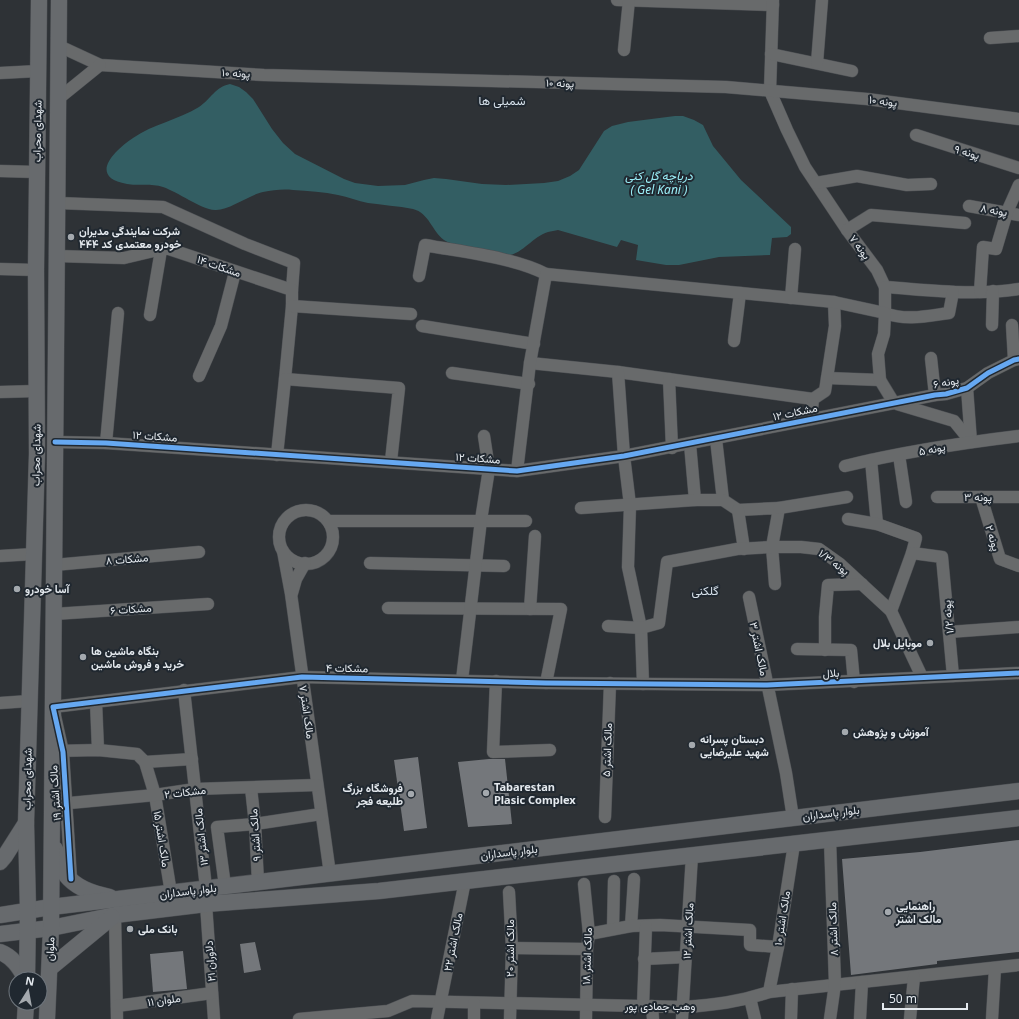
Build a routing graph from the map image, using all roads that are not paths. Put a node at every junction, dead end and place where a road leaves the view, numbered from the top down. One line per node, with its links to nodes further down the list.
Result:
1 (39, 0): 14 (main road, شهدای محراب)
2 (59, 0): 9 (main road, شهدای محراب)
3 (617, 0): 4 (street)
4 (629, 0): 6 (street); 10 (street)
5 (822, 0): 12 (street)
6 (773, 2): 11 (street)
7 (1019, 36): 8 (street)
8 (990, 38)
9 (59, 46): 13 (street); 18 (main road, شهدای محراب)
10 (624, 50)
11 (771, 54): 12 (street); 17 (street)
12 (817, 63): 15 (street)
13 (100, 65): 17 (street, پونه ۱۰); 18 (street)
14 (38, 71): 16 (street); 23 (main road, شهدای محراب)
15 (852, 71)
16 (0, 73)
17 (770, 91): 19 (street, پونه ۱۰); 24 (street, پونه ۷)
18 (58, 99): 27 (main road, شهدای محراب)
19 (1019, 119)
20 (916, 135): 21 (street, پونه ۹)
21 (1019, 168)
22 (0, 171): 23 (street)
23 (37, 172): 36 (main road, شهدای محراب)
24 (816, 183): 25 (street); 31 (street, پونه ۷)
25 (931, 184)
26 (1019, 185): 29 (street)
27 (58, 203): 34 (main road, شهدای محراب); 42 (street)
28 (969, 206): 29 (street, پونه ۸)
29 (1013, 213): 45 (street)
30 (965, 223): 31 (street)
31 (847, 230): 40 (street, پونه ۷)
32 (795, 249): 47 (street)
33 (161, 250): 34 (street, مشکات ۱۴); 37 (street, مشکات ۱۴); 53 (street)
34 (57, 256): 80 (main road, شهدای محراب)
35 (0, 269): 36 (street)
36 (36, 270): 71 (main road, شهدای محراب)
37 (236, 272): 42 (street, مشکات ۱۴); 64 (street)
38 (546, 274): 39 (street); 46 (street); 58 (street)
39 (419, 276)
40 (885, 286): 44 (street); 51 (street)
41 (1018, 289): 43 (street)
42 (292, 290): 49 (street)
43 (993, 291): 45 (street); 54 (street)
44 (953, 292): 45 (street); 51 (street)
45 (980, 292)
46 (740, 293): 47 (street); 57 (street)
47 (791, 298): 48 (street)
48 (834, 302): 51 (street); 65 (street)
49 (292, 306): 52 (street); 66 (street)
50 (118, 313): 81 (street)
51 (885, 313): 68 (street)
52 (411, 314)
53 (150, 315)
54 (992, 325)
55 (1012, 325): 60 (street)
56 (422, 326): 58 (street)
57 (734, 341)
58 (534, 344): 61 (street)
59 (931, 358): 73 (street)
60 (1017, 360): 70 (street, پونه ۶)
61 (530, 362): 62 (street); 69 (street)
62 (618, 372): 67 (street); 87 (street)
63 (452, 373): 69 (street)
64 (199, 376)
65 (827, 378): 68 (street); 74 (street)
66 (285, 379): 85 (street); 89 (street)
67 (669, 379): 74 (street); 84 (street)
68 (880, 380): 75 (street)
69 (528, 384): 92 (street)
70 (968, 388): 73 (street, پونه ۶); 82 (street)
71 (37, 391): 72 (street); 115 (main road, شهدای محراب)
72 (0, 392)
73 (935, 395): 75 (street, پونه ۶)
74 (813, 399): 76 (street)
75 (894, 403): 76 (street, مشکات ۱۲); 82 (street)
76 (811, 419): 79 (street, مشکات ۱۲)
77 (484, 436): 91 (street)
78 (1019, 436): 82 (street, پونه ۵)
79 (716, 439): 83 (street, مشکات ۱۲); 98 (street)
80 (55, 442): 81 (street, مشکات ۱۲); 119 (main road, شهدای محراب)
81 (106, 442): 85 (street, مشکات ۱۲)
82 (971, 442): 86 (street, پونه ۵)
83 (690, 444): 84 (street, مشکات ۱۲); 97 (street)
84 (672, 448): 87 (street, مشکات ۱۲)
85 (277, 455): 89 (street, مشکات ۱۲)
86 (899, 455): 88 (street, پونه ۵); 99 (street)
87 (624, 456): 92 (street, مشکات ۱۲); 100 (street)
88 (871, 460): 90 (street, پونه ۵); 108 (street)
89 (391, 461): 91 (street, مشکات ۱۲)
90 (845, 466)
91 (489, 469): 92 (street, مشکات ۱۲); 105 (street)
92 (517, 471)
93 (847, 497): 102 (street)
94 (937, 497): 95 (street, پونه ۳)
95 (981, 497): 96 (street, پونه ۳); 122 (street, پونه ۲)
96 (1019, 497)
97 (695, 500): 98 (street); 100 (street)
98 (723, 500): 103 (street)
99 (906, 502)
100 (630, 505): 101 (street); 135 (street)
101 (581, 508)
102 (779, 508): 103 (street); 110 (street)
103 (738, 510): 111 (street)
104 (848, 519): 108 (street)
105 (481, 520): 106 (street); 107 (street); 120 (street)
106 (526, 520)
107 (328, 521): 112 (street); 118 (street)
108 (877, 524): 114 (street)
109 (535, 536): 130 (street)
110 (772, 547): 111 (street, پونه ۱/۳); 123 (street); 124 (street, پونه ۱/۳)
111 (744, 549): 135 (street, پونه ۱/۳)
112 (283, 550): 118 (street); 125 (street, مالک اشتر ۷)
113 (199, 552): 119 (street, مشکات ۸)
114 (912, 553): 131 (street); 136 (street, پونه ۱/۲)
115 (34, 554): 116 (street); 151 (main road, شهدای محراب)
116 (0, 556)
117 (370, 563): 120 (street)
118 (305, 564): 125 (street)
119 (54, 565): 132 (main road, شهدای محراب)
120 (476, 565): 121 (street); 129 (street)
121 (504, 566)
122 (1019, 566)
123 (776, 584)
124 (862, 584): 131 (street, پونه ۱/۳); 138 (street)
125 (291, 594): 141 (street, مالک اشتر ۷)
126 (748, 597): 149 (street, مالک اشتر ۳)
127 (208, 604): 132 (street, مشکات ۶)
128 (388, 608): 129 (street)
129 (471, 609): 130 (street); 143 (street)
130 (530, 609): 146 (street)
131 (890, 611): 142 (street, پونه ۱/۳)
132 (54, 614): 154 (main road, شهدای محراب)
133 (608, 626): 135 (street)
134 (1019, 627): 136 (street)
135 (641, 628): 148 (street)
136 (949, 632): 140 (street, پونه ۱/۲)
137 (797, 649): 138 (street)
138 (825, 650): 145 (street)
139 (1019, 673): 140 (street, بلال)
140 (953, 676): 142 (street, بلال)
141 (302, 677): 143 (street, مشکات ۴); 150 (street, مشکات ۴); 160 (street, مالک اشتر ۷)
142 (922, 677): 145 (street, بلال)
143 (462, 680): 144 (street, مشکات ۴)
144 (496, 681): 146 (street, مشکات ۴); 156 (street)
145 (854, 682): 149 (street, بلال)
146 (546, 683): 147 (street, مشکات ۴)
147 (610, 683): 148 (street, مشکات ۴); 167 (street, مالک اشتر ۵)
148 (643, 684): 149 (street, بلال)
149 (767, 685): 168 (street, مالک اشتر ۳)
150 (184, 690): 152 (street, مشکات ۴); 158 (street, مالک اشتر ۱۳)
151 (29, 701): 153 (street); 170 (main road, شهدای محراب)
152 (96, 702): 154 (street, مشکات ۴); 155 (street)
153 (0, 703)
154 (53, 707): 157 (main road, شهدای محراب)
155 (98, 750): 157 (street); 159 (street)
156 (550, 750)
157 (57, 751): 165 (main road, شهدای محراب)
158 (192, 759): 159 (street); 162 (street, مالک اشتر ۱۳)
159 (145, 762): 164 (street, مالک اشتر ۱۵)
160 (317, 786): 161 (street, مشکات ۲); 166 (street, مالک اشتر ۷)
161 (251, 788): 162 (street, مشکات ۲); 171 (street, مالک اشتر ۹)
162 (195, 789): 164 (street, مشکات ۲); 187 (street, مالک اشتر ۱۳)
163 (1019, 791): 168 (main road, بلوار پاسداران)
164 (155, 795): 165 (street, مشکات ۲); 186 (street, مالک اشتر ۱۵)
165 (59, 804): 172 (main road, شهدای محراب); 178 (street, مالک اشتر ۱۹)
166 (322, 814): 171 (street); 177 (street, مالک اشتر ۷)
167 (605, 817)
168 (793, 818): 177 (main road, بلوار پاسداران)
169 (1019, 818): 173 (main road, بلوار پاسداران)
170 (26, 823): 176 (main road); 190 (main road, شهدای محراب)
171 (255, 824): 182 (street, مالک اشتر ۹); 184 (street)
172 (52, 840): 178 (main road); 189 (main road, شهدای محراب)
173 (830, 840): 174 (main road, بلوار پاسداران); 214 (street, مالک اشتر ۸)
174 (794, 844): 175 (main road, بلوار پاسداران); 201 (street, مالک اشتر ۱۰)
175 (692, 855): 180 (main road, بلوار پاسداران); 195 (street, مالک اشتر ۱۲)
176 (0, 862)
177 (330, 874): 182 (main road, بلوار پاسداران)
178 (71, 879): 188 (main road)
179 (634, 879): 193 (street)
180 (465, 881): 187 (main road, بلوار پاسداران); 219 (street, مالک اشتر ۲۲)
181 (614, 881): 197 (street)
182 (258, 882): 184 (main road, بلوار پاسداران)
183 (584, 884): 200 (street, مالک اشتر ۱۸)
184 (225, 886): 187 (main road, بلوار پاسداران)
185 (509, 892): 202 (street, مالک اشتر ۲۰)
186 (171, 893): 187 (main road, بلوار پاسداران); 188 (main road, بلوار پاسداران)
187 (206, 896): 192 (main road, بلوار پاسداران); 217 (street, دلاوران ۲۱)
188 (120, 899): 189 (main road, بلوار پاسداران)
189 (51, 907): 190 (main road, بلوار پاسداران); 196 (main road, ملوان)
190 (28, 910): 191 (main road, بلوار پاسداران); 198 (main road, شهدای محراب)
191 (0, 914)
192 (115, 915): 196 (main road, بلوار پاسداران); 208 (main road); 223 (street)
193 (630, 926): 194 (street); 197 (street)
194 (646, 926): 195 (street); 206 (street)
195 (688, 927): 201 (street); 205 (street, مالک اشتر ۱۲)
196 (51, 928): 198 (main road, بلوار پاسداران); 208 (main road, ملوان)
197 (613, 929): 200 (street)
198 (28, 930): 199 (main road, بلوار پاسداران); 211 (main road, ملوان)
199 (0, 934)
200 (589, 934): 203 (street, مالک اشتر ۱۸)
201 (778, 947): 216 (street, مالک اشتر ۱۰)
202 (512, 948): 203 (street); 221 (street, مالک اشتر ۲۰)
203 (587, 949): 222 (street, مالک اشتر ۱۸)
204 (0, 952): 210 (main road)
205 (686, 957): 206 (street); 225 (street, مالک اشتر ۱۲)
206 (644, 959): 224 (street)
207 (1019, 965): 209 (street, وهب جمادی پور)
208 (50, 968): 227 (main road, ملوان)
209 (995, 968): 212 (street, وهب جمادی پور); 241 (street)
210 (21, 971)
211 (26, 971)
212 (914, 977): 213 (street, وهب جمادی پور); 240 (street)
213 (862, 982): 214 (street, وهب جمادی پور); 239 (street)
214 (835, 984): 215 (street, وهب جمادی پور); 238 (street, مالک اشتر ۸)
215 (792, 989): 216 (street, وهب جمادی پور); 237 (street)
216 (769, 992): 218 (street, وهب جمادی پور)
217 (212, 993): 223 (street, ملوان ۱۱); 229 (street, دلاوران ۲۱)
218 (750, 998): 225 (street, وهب جمادی پور); 236 (street)
219 (441, 1002): 220 (street, وهب جمادی پور); 226 (street, وهب جمادی پور); 231 (street, مالک اشتر ۲۲)
220 (474, 1003): 221 (street, وهب جمادی پور); 232 (street)
221 (509, 1003): 222 (street, وهب جمادی پور); 233 (street, مالک اشتر ۲۰)
222 (586, 1005): 224 (street, وهب جمادی پور); 234 (street, مالک اشتر ۱۸)
223 (117, 1006): 228 (street)
224 (647, 1006): 225 (street, وهب جمادی پور); 235 (street)
225 (683, 1013)
226 (393, 1014): 230 (street, وهب جمادی پور)
227 (47, 1019)
228 (117, 1019)
229 (214, 1019)
230 (299, 1019)
231 (437, 1019)
232 (474, 1019)
233 (510, 1019)
234 (586, 1019)
235 (652, 1019)
236 (755, 1019)
237 (791, 1019)
238 (830, 1019)
239 (860, 1019)
240 (910, 1019)
241 (992, 1019)

